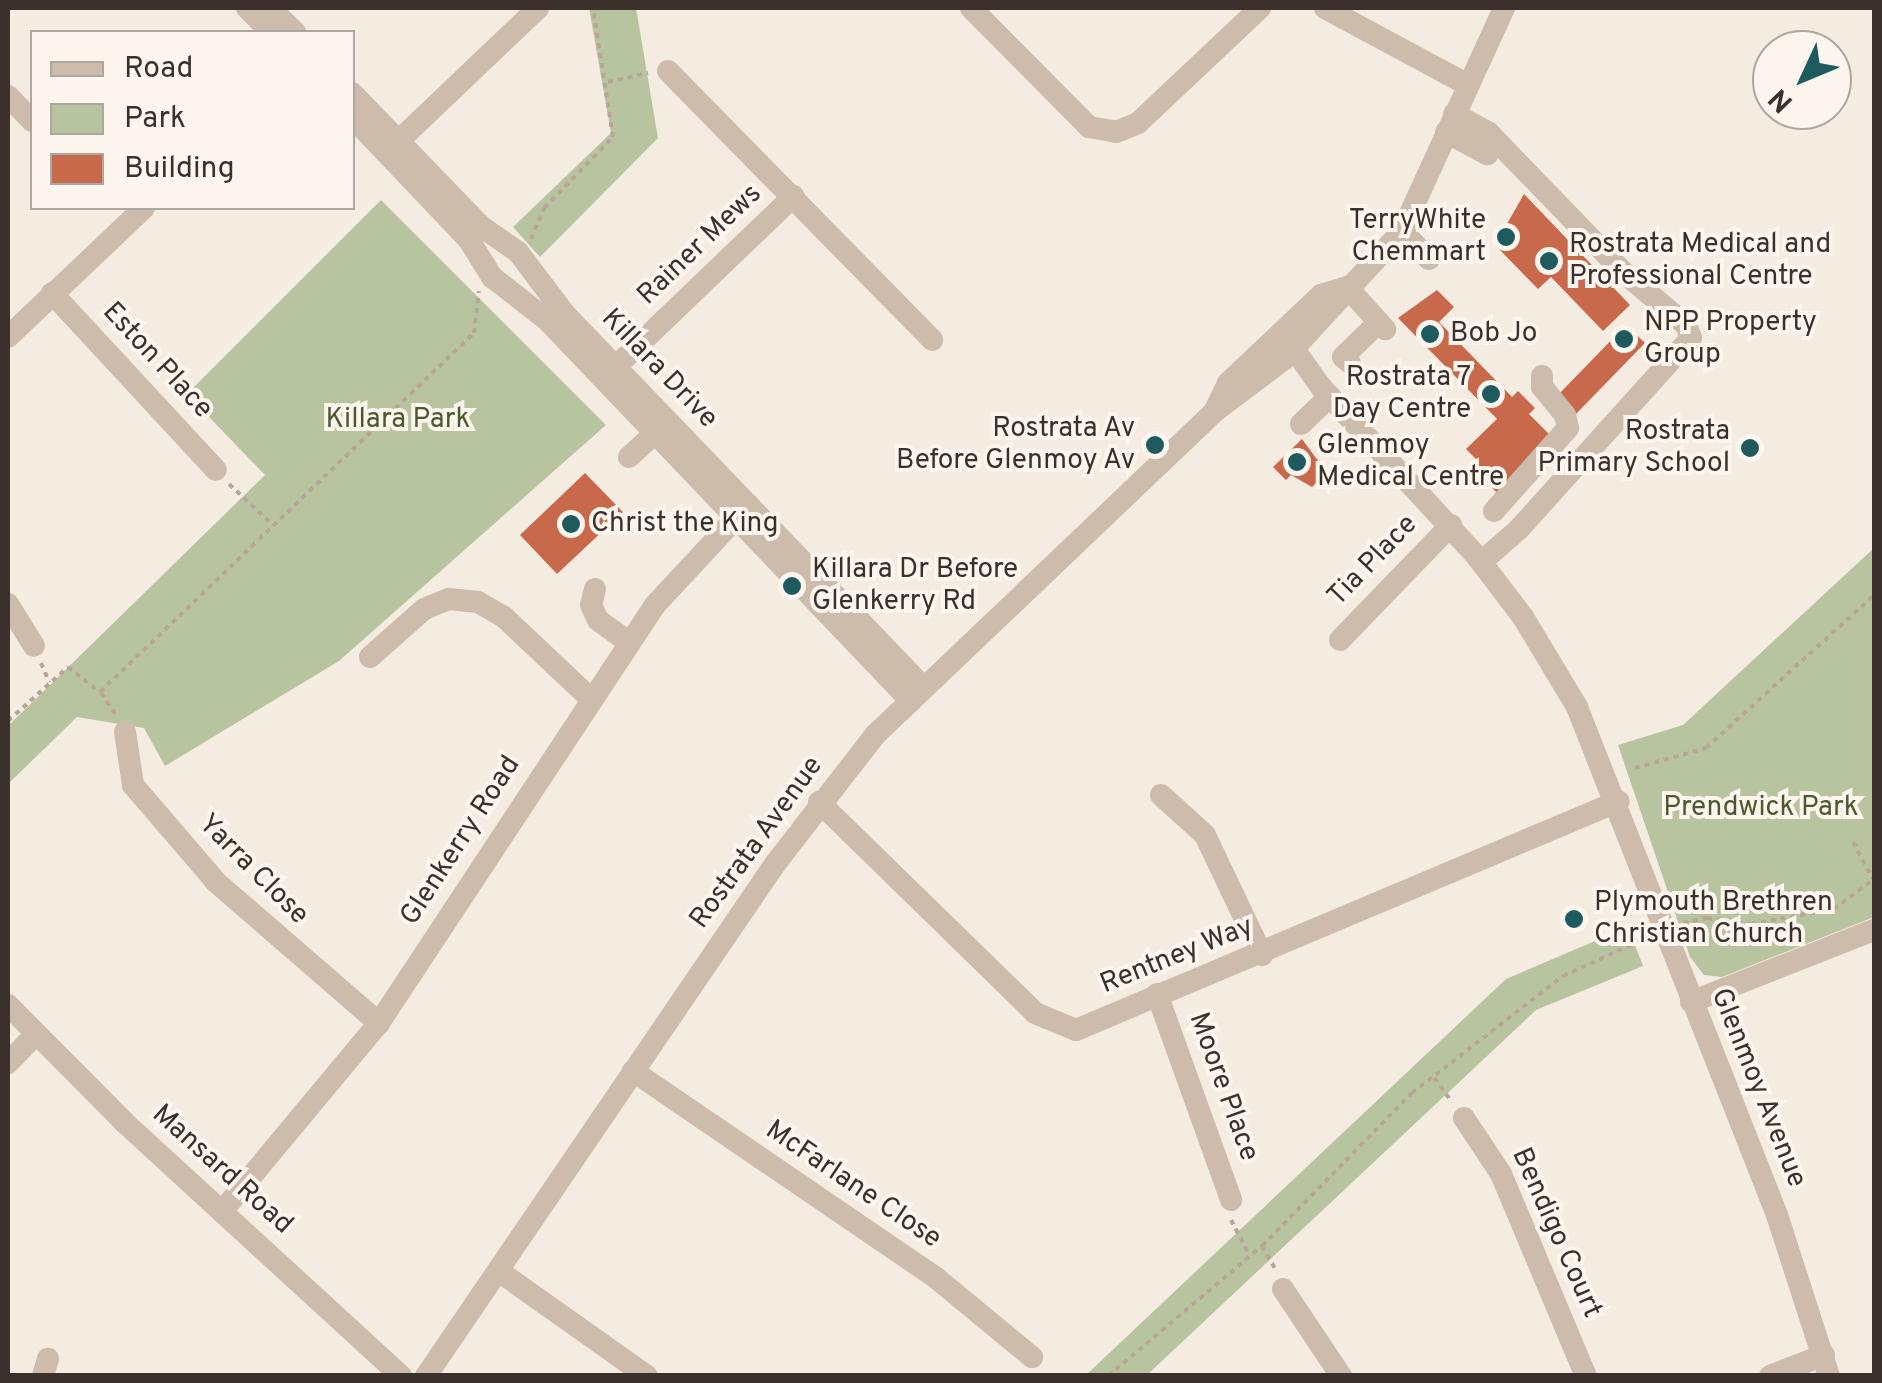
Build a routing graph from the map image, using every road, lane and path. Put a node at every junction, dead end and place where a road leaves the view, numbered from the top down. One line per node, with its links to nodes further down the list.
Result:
1 (247, 8): 9 (street)
2 (270, 8): 10 (street)
3 (538, 8): 19 (street)
4 (593, 8): 12 (path)
5 (971, 8): 6 (street)
6 (1260, 8)
7 (1325, 8): 13 (street)
8 (1504, 8): 13 (street, Rostrata Avenue)
9 (269, 30)
10 (292, 30)
11 (668, 71): 12 (path); 21 (street, Rainer Mews)
12 (608, 82): 24 (path)
13 (1468, 85): 18 (street, Rostrata Avenue)
14 (8, 96): 16 (street)
15 (355, 96): 19 (street, Killara Drive)
16 (30, 119)
17 (355, 119): 19 (street, Killara Drive)
18 (1450, 124): 20 (street); 23 (street, Rostrata Avenue); 43 (street)
19 (392, 146): 33 (street, Killara Drive); 33 (street, Killara Drive)
20 (1487, 154)
21 (794, 196): 30 (street, Rainer Mews); 33 (street, Rainer Mews)
22 (132, 211): 28 (street)
23 (1402, 231): 25 (street); 27 (street, Rostrata Avenue)
24 (522, 248)
25 (1429, 259)
26 (483, 286): 41 (path)
27 (1347, 286): 31 (street, Rostrata Avenue); 32 (street)
28 (52, 293): 29 (street); 39 (street, Eston Place)
29 (8, 337)
30 (932, 340)
31 (1283, 346): 35 (street, Glenmoy Avenue); 52 (street, Rostrata Avenue)
32 (1350, 363)
33 (610, 373): 37 (street, Killara Drive)
34 (1542, 376): 42 (street, Tia Place)
35 (1325, 392): 36 (street); 42 (street, Glenmoy Avenue)
36 (1301, 424)
37 (662, 426): 38 (street); 40 (street, Killara Drive)
38 (629, 456)
39 (216, 470): 41 (path)
40 (742, 511): 48 (street, Glenkerry Road); 52 (street, Killara Drive)
41 (273, 525): 51 (path)
42 (1458, 533): 43 (street, Glenmoy Avenue); 47 (street, Tia Place)
43 (1482, 562): 58 (street, Glenmoy Avenue)
44 (595, 590): 48 (street)
45 (1874, 595): 56 (path)
46 (8, 604): 49 (street)
47 (1340, 640)
48 (628, 642): 53 (street, Glenkerry Road)
49 (34, 646)
50 (370, 658): 53 (street)
51 (100, 692): 54 (path); 55 (path)
52 (918, 694): 59 (street, Rostrata Avenue)
53 (590, 698): 69 (street, Glenkerry Road)
54 (8, 721)
55 (125, 732): 69 (street, Yarra Close)
56 (1635, 768)
57 (1161, 796): 65 (street)
58 (1619, 800): 65 (street, Rentney Way); 67 (street, Glenmoy Avenue)
59 (819, 802): 66 (street, Rentney Way); 72 (street, Rostrata Avenue)
60 (1853, 842): 61 (path)
61 (1874, 879): 62 (path)
62 (1680, 924)
63 (1874, 930): 67 (street)
64 (1648, 937): 73 (path)
65 (1262, 955): 66 (street, Rentney Way)
66 (1157, 994): 75 (street, Moore Place)
67 (1690, 1002): 82 (street, Glenmoy Avenue)
68 (8, 1005): 70 (street, Mansard Road)
69 (379, 1023): 76 (street, Glenkerry Road)
70 (35, 1035): 71 (street); 76 (street, Mansard Road)
71 (8, 1062)
72 (634, 1071): 79 (street, Rostrata Avenue); 81 (street, McFarlane Close)
73 (1434, 1078): 74 (path); 77 (path)
74 (1464, 1118): 88 (street, Bendigo Court)
75 (1231, 1200): 78 (path)
76 (224, 1209): 83 (street, Mansard Road)
77 (1262, 1246): 78 (path); 80 (path)
78 (1250, 1255): 86 (path)
79 (500, 1272): 84 (street, Rostrata Avenue); 85 (street)
80 (1283, 1289): 87 (street)
81 (1032, 1357)
82 (1826, 1365): 89 (street)
83 (401, 1376)
84 (426, 1376)
85 (647, 1376)
86 (1108, 1376)
87 (1340, 1376)
88 (1586, 1376)
89 (1770, 1376)

